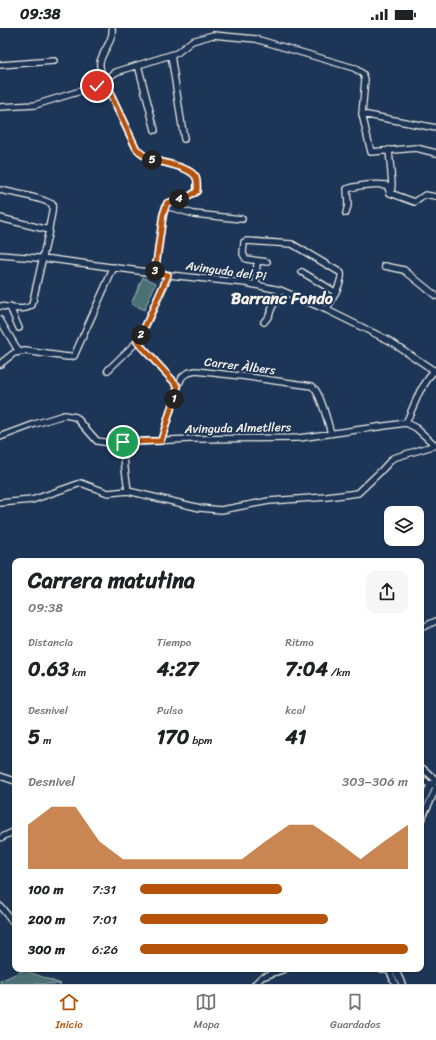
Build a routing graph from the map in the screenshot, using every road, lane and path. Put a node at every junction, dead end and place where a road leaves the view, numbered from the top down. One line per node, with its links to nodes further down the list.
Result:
1 (112, 28): 6 (street)
2 (171, 55): 5 (street); 8 (street); 11 (street)
3 (54, 61): 4 (street)
4 (0, 65)
5 (138, 65): 6 (street); 10 (street)
6 (104, 81): 7 (street); 17 (street)
7 (0, 107)
8 (362, 114): 9 (street); 12 (street)
9 (436, 128)
10 (155, 130)
11 (184, 138)
12 (389, 150): 13 (street); 15 (street)
13 (436, 153)
14 (0, 190): 21 (street)
15 (390, 193): 16 (street); 18 (street)
16 (436, 197)
17 (166, 206): 20 (street); 28 (street)
18 (346, 213)
19 (0, 218): 21 (street)
20 (242, 219)
21 (49, 230): 23 (street)
22 (0, 255): 23 (street)
23 (43, 259): 27 (street); 36 (street)
24 (257, 261): 25 (street); 31 (street); 33 (street)
25 (267, 262)
26 (386, 266): 34 (street)
27 (114, 267): 28 (street); 42 (street)
28 (155, 272): 30 (street, Avinguda del Pi)
29 (302, 272): 33 (street)
30 (168, 275): 31 (street, Avinguda del Pi); 41 (street)
31 (256, 285): 32 (street, Avinguda del Pi)
32 (280, 290): 37 (street, Avinguda del Pi); 39 (street, Avinguda del Pi)
33 (335, 292): 37 (street)
34 (436, 296)
35 (0, 306): 36 (street)
36 (10, 307): 40 (street)
37 (327, 310): 45 (street, Avinguda del Pi)
38 (0, 320): 42 (street)
39 (264, 322)
40 (19, 328)
41 (137, 342): 44 (street); 46 (street)
42 (16, 352): 43 (street)
43 (0, 364)
44 (108, 370)
45 (435, 371): 47 (street)
46 (178, 386): 48 (street, Carrer Àlbers); 50 (street, Carrer Àlbers)
47 (406, 423): 48 (street, Avinguda Almetllers); 52 (street)
48 (331, 433): 50 (street, Avinguda Almetllers)
49 (0, 437): 51 (street, Avinguda Almetllers)
50 (161, 441): 51 (street, Avinguda Almetllers)
51 (123, 442): 53 (street)
52 (435, 445): 53 (street)
53 (128, 491): 54 (street)
54 (0, 503)
55 (436, 620): 56 (street)
56 (424, 626)
57 (424, 771): 60 (street)
58 (0, 776): 59 (street)
59 (12, 780)
60 (432, 783): 61 (street); 62 (street)
61 (424, 800)
62 (424, 810)
63 (12, 832): 64 (street)
64 (0, 838)
65 (0, 906): 66 (street)
66 (12, 921)
67 (275, 972): 70 (street)
68 (390, 972): 71 (street)
69 (397, 972): 72 (street)
70 (255, 984)
71 (395, 984)
72 (402, 984)

